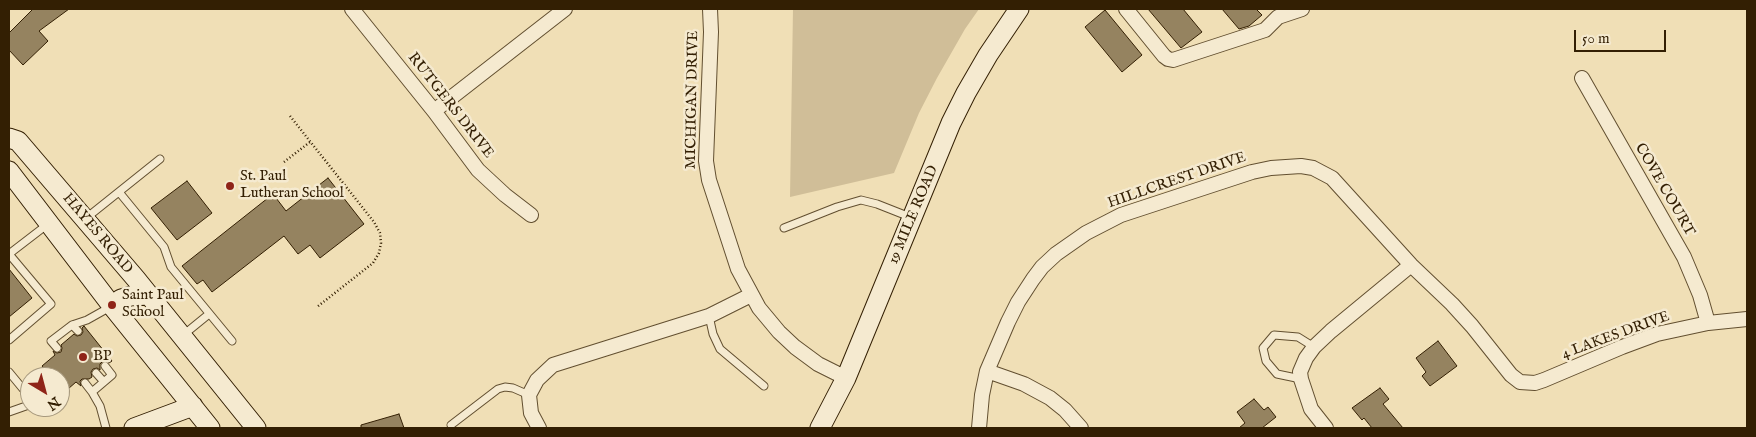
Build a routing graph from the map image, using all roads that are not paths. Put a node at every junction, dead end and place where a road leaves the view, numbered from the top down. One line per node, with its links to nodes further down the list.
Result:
1 (352, 9): 8 (street, RUTGERS DRIVE)
2 (565, 9): 8 (street)
3 (710, 9): 21 (street, MICHIGAN DRIVE)
4 (1019, 9): 14 (street, 19 MILE ROAD)
5 (1126, 9): 6 (street)
6 (1293, 10)
7 (1582, 78): 26 (street, COVE COURT)
8 (434, 111): 13 (street, RUTGERS DRIVE)
9 (9, 138): 15 (street, HAYES ROAD)
10 (160, 159): 12 (lane)
11 (9, 171): 16 (street, HAYES ROAD)
12 (120, 192): 15 (lane); 23 (lane)
13 (531, 215)
14 (912, 218): 17 (lane); 40 (street, 19 MILE ROAD)
15 (85, 219): 20 (street, HAYES ROAD)
16 (49, 224): 18 (lane); 22 (street, HAYES ROAD)
17 (784, 228)
18 (9, 254): 32 (lane)
19 (1411, 265): 34 (street); 37 (street, HILLCREST DRIVE); 44 (street, HILLCREST DRIVE)
20 (148, 295): 22 (street); 30 (street, HAYES ROAD)
21 (751, 295): 24 (street); 40 (street, MICHIGAN DRIVE)
22 (112, 306): 27 (lane); 48 (street, HAYES ROAD)
23 (209, 314): 30 (lane); 33 (lane)
24 (709, 316): 45 (lane); 47 (street)
25 (1747, 319): 26 (street, 4 LAKES DRIVE)
26 (1708, 323): 44 (street, 4 LAKES DRIVE)
27 (72, 325): 28 (lane); 29 (lane)
28 (64, 331): 31 (lane); 35 (lane)
29 (78, 332)
30 (182, 336): 54 (street, HAYES ROAD)
31 (69, 338)
32 (9, 340)
33 (232, 341)
34 (1314, 347): 41 (street); 41 (lane)
35 (57, 348)
36 (105, 366): 42 (lane)
37 (987, 371): 57 (street, HILLCREST DRIVE); 58 (street)
38 (9, 372): 49 (lane)
39 (96, 373): 42 (lane)
40 (846, 378): 56 (street, 19 MILE ROAD)
41 (1301, 379): 59 (street)
42 (104, 382): 46 (lane)
43 (85, 383): 46 (lane)
44 (1526, 383)
45 (764, 386)
46 (92, 392): 51 (lane)
47 (529, 394): 50 (lane); 55 (street)
48 (193, 406): 52 (street); 53 (street, HAYES ROAD)
49 (9, 412)
50 (451, 426)
51 (106, 428)
52 (137, 428)
53 (210, 428)
54 (256, 428)
55 (539, 428)
56 (820, 428)
57 (979, 428)
58 (1081, 428)
59 (1326, 428)

